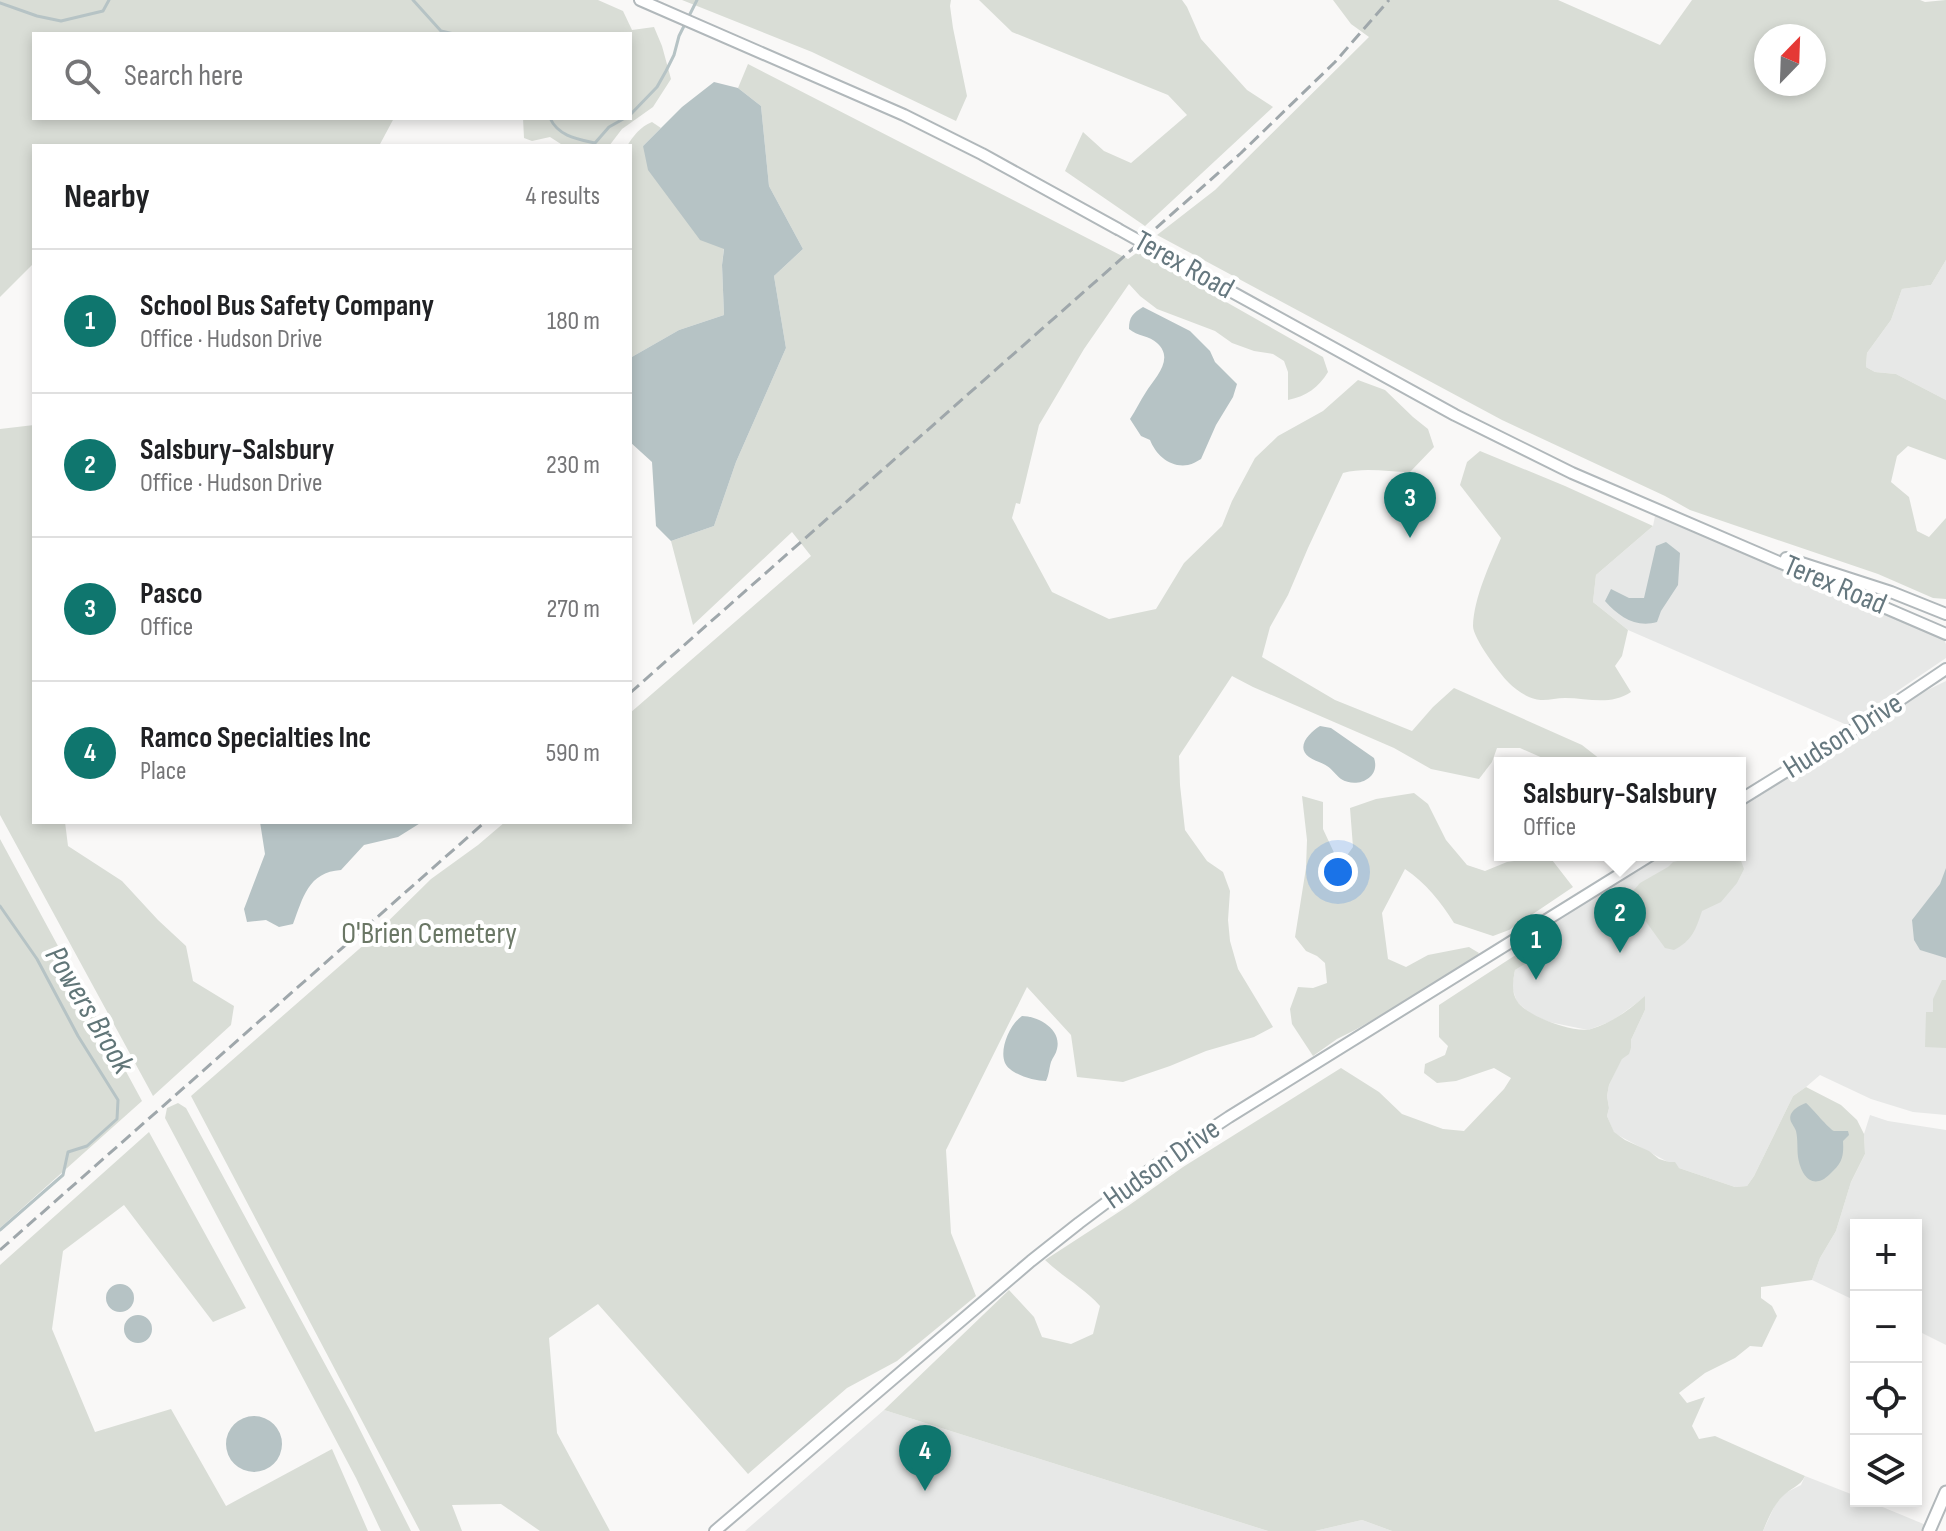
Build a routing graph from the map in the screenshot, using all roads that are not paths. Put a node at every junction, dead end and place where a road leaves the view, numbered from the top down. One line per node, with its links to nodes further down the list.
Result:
1 (640, 0): 2 (main road, Terex Road, bridge)
2 (1723, 538): 3 (main road, Terex Road); 4 (main road, Terex Road)
3 (1946, 614)
4 (1946, 634)
5 (1946, 669): 6 (main road, Hudson Drive)
6 (1746, 796)
7 (1641, 861): 9 (main road, Hudson Drive)
8 (1946, 1492): 10 (main road)
9 (715, 1531)
10 (1929, 1531)

